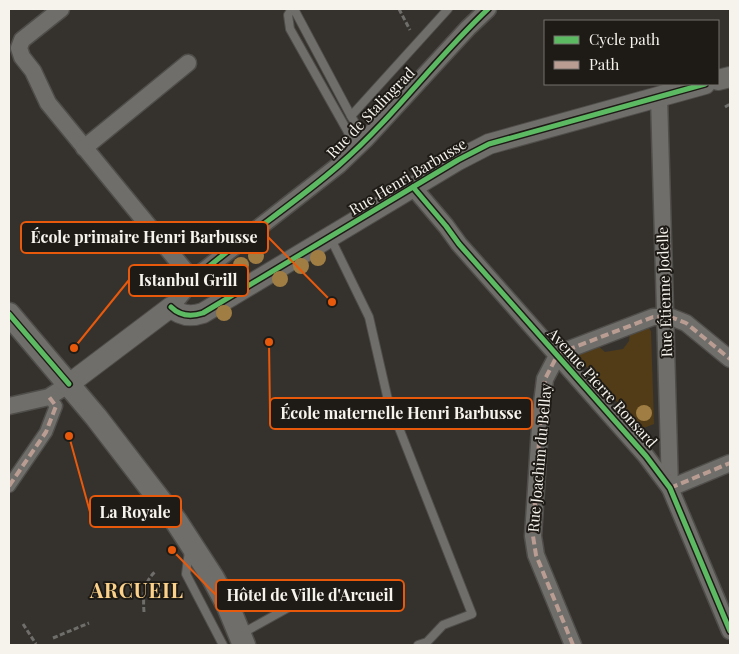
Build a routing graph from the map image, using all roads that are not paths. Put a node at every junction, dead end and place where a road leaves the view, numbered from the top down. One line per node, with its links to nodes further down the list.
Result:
1 (61, 9): 10 (street)
2 (293, 9): 8 (lane); 9 (lane)
3 (448, 9): 8 (lane)
4 (488, 9): 9 (street, Rue de Stalingrad)
5 (188, 63): 10 (street)
6 (701, 85): 7 (street, Rue Henri Barbusse)
7 (659, 97): 11 (street, Rue Henri Barbusse); 16 (street, Rue Étienne Jodelle)
8 (351, 116): 9 (lane)
9 (361, 144): 13 (street, Rue de Stalingrad)
10 (84, 148): 13 (street)
11 (413, 187): 12 (street, Rue Henri Barbusse); 17 (street, Avenue Pierre Ronsard)
12 (330, 237): 14 (street, Rue Henri Barbusse); 28 (lane)
13 (193, 280): 14 (street, Rue de Stalingrad)
14 (171, 308): 19 (street, Rue de Stalingrad)
15 (9, 314): 19 (main road)
16 (666, 317): 17 (street); 18 (street); 24 (street, Rue Étienne Jodelle)
17 (557, 356): 24 (street, Avenue Pierre Ronsard); 29 (street, Rue Joachim du Bellay)
18 (730, 359)
19 (69, 384): 20 (street); 27 (main road)
20 (49, 397): 21 (street); 23 (street)
21 (9, 406)
22 (730, 463): 24 (street)
23 (9, 486)
24 (670, 488): 26 (street, Avenue Pierre Ronsard)
25 (320, 590): 27 (lane)
26 (730, 631)
27 (236, 642)
28 (418, 645)
29 (573, 645)

